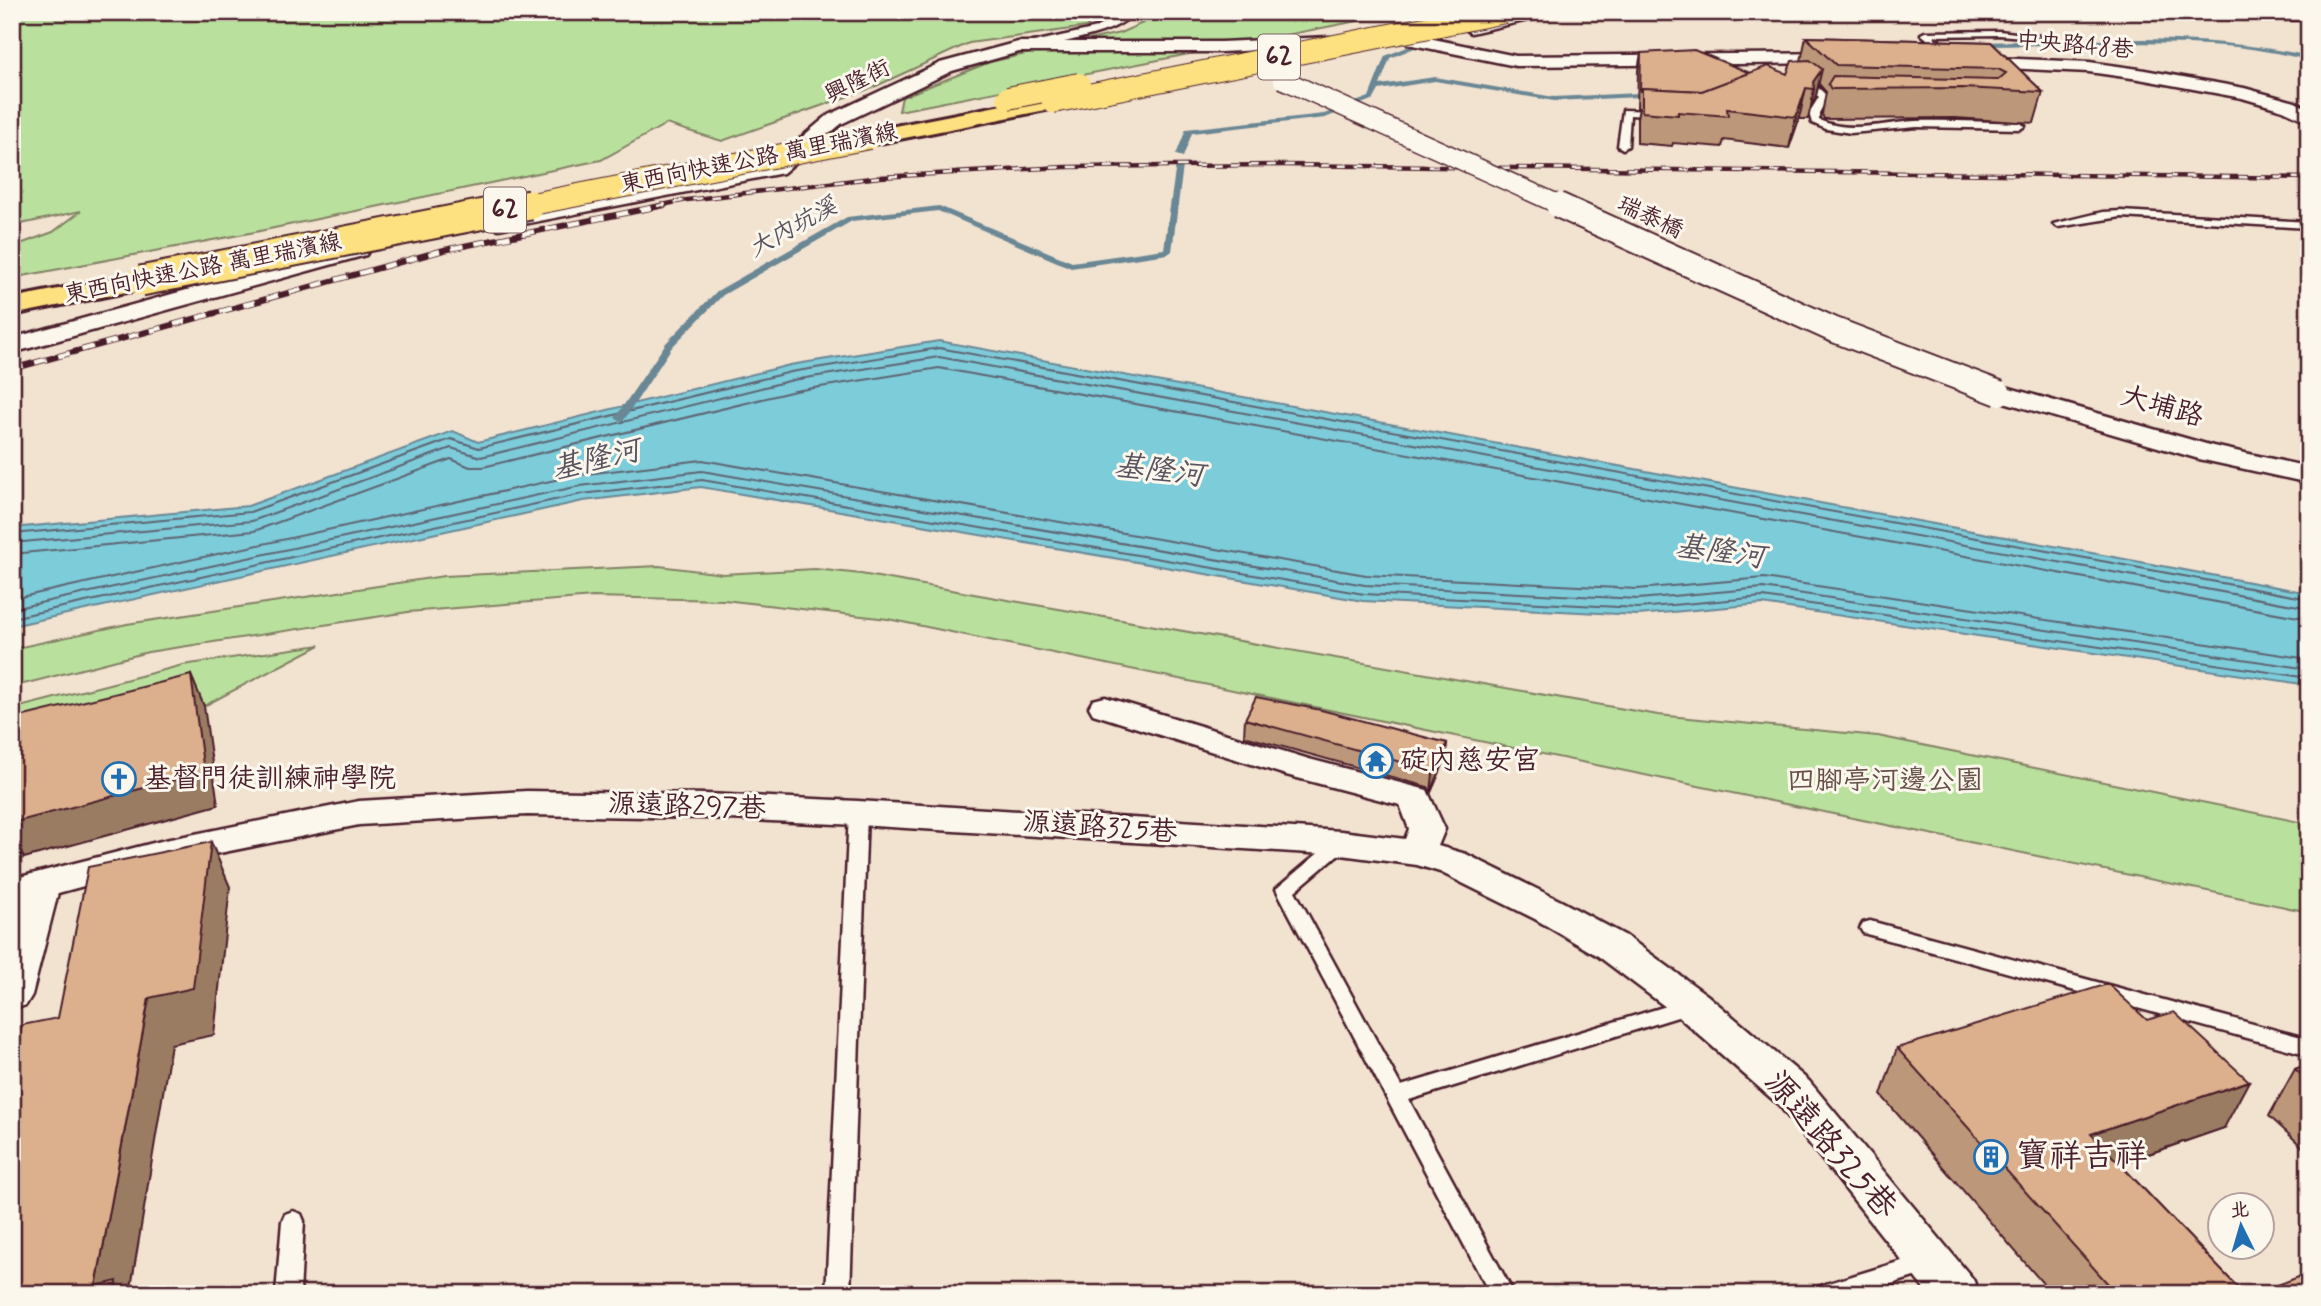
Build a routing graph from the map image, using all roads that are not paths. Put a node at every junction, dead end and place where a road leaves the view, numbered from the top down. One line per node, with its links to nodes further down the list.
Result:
1 (1131, 12): 10 (lane)
2 (1448, 12): 24 (highway, 東西向快速公路 萬里瑞濱線 / 62, bridge)
3 (1505, 12): 24 (highway, 東西向快速公路 萬里瑞濱線 / 62, bridge)
4 (1544, 12): 8 (street, 興隆街)
5 (2218, 12): 6 (street)
6 (2309, 13)
7 (2036, 36): 15 (lane)
8 (1414, 40): 9 (street, 興隆街); 13 (street)
9 (1321, 43): 11 (street, 興隆街); 16 (street)
10 (1018, 47): 11 (street, 興隆街); 31 (street, 興隆街)
11 (1221, 47): 16 (street)
12 (1865, 58): 13 (street)
13 (1787, 59): 18 (lane)
14 (1931, 60): 15 (street, 中央路48巷)
15 (1958, 61): 22 (street, 中央路48巷)
16 (1280, 76): 32 (street, 瑞泰橋, bridge)
17 (1796, 84): 18 (lane)
18 (1807, 84): 19 (lane)
19 (1822, 100): 20 (lane); 23 (lane)
20 (1835, 100)
21 (1672, 115): 25 (lane)
22 (2309, 117)
23 (2020, 126)
24 (862, 132): 28 (highway, 東西向快速公路 萬里瑞濱線 / 62, bridge)
25 (1623, 146)
26 (2058, 224): 27 (lane)
27 (2309, 225)
28 (139, 274): 29 (highway, 東西向快速公路 萬里瑞濱線 / 62); 30 (highway, 東西向快速公路 萬里瑞濱線 / 62)
29 (12, 291)
30 (12, 307)
31 (12, 346)
32 (1999, 393): 33 (street, 大埔路)
33 (2309, 475)
34 (1105, 707): 37 (street)
35 (858, 813): 36 (street, 源遠路325巷); 38 (street, 源遠路297巷); 47 (lane)
36 (1341, 843): 37 (street, 源遠路325巷); 43 (lane)
37 (1417, 853): 41 (street, 源遠路325巷)
38 (27, 887): 40 (street)
39 (1870, 928): 42 (lane)
40 (12, 995)
41 (1693, 1006): 43 (lane); 45 (street, 源遠路325巷)
42 (2309, 1047)
43 (1396, 1096): 48 (lane)
44 (293, 1221): 46 (lane)
45 (1930, 1262): 49 (lane); 50 (street, 源遠路325巷)
46 (288, 1294)
47 (838, 1294)
48 (1502, 1294)
49 (1826, 1294)
50 (1956, 1294)

